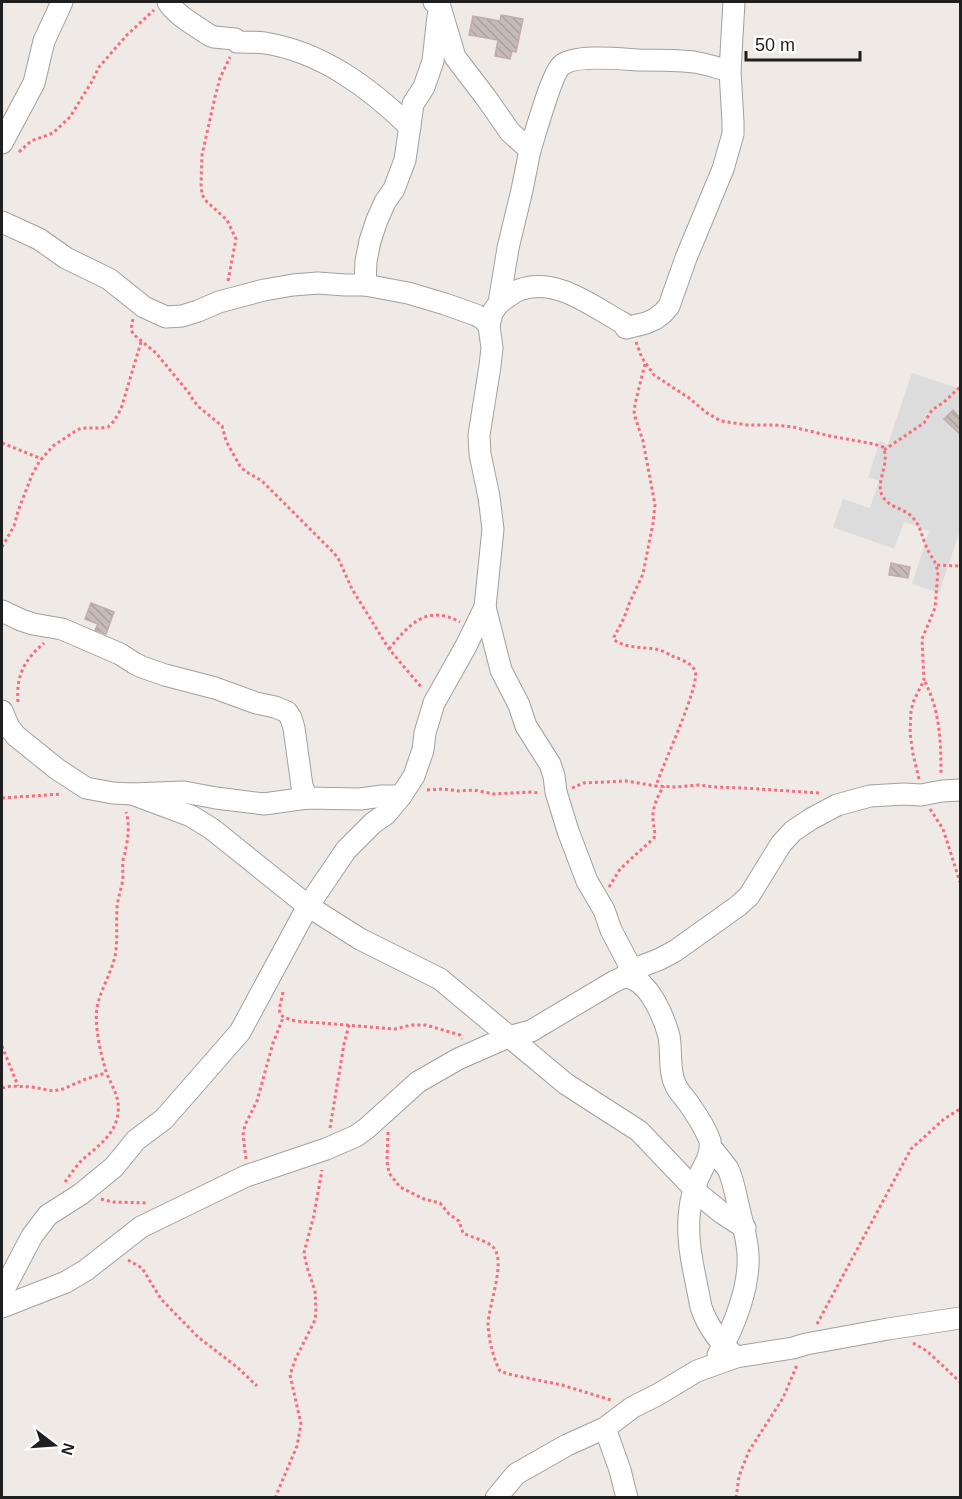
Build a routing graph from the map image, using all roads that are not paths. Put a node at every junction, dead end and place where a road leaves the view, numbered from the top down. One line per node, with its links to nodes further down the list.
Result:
1 (62, 2): 7 (street)
2 (734, 2): 5 (street)
3 (437, 4): 6 (street); 8 (street)
4 (162, 5): 6 (street)
5 (730, 71): 8 (street); 11 (street)
6 (410, 127): 10 (street)
7 (9, 148)
8 (530, 150): 11 (street)
9 (2, 222): 10 (street)
10 (365, 285): 12 (street)
11 (499, 303): 12 (street)
12 (489, 326): 13 (street)
13 (484, 607): 18 (street); 21 (street)
14 (2, 611): 19 (street)
15 (10, 709): 17 (street)
16 (951, 790): 21 (street)
17 (122, 794): 19 (street); 20 (street)
18 (402, 794): 19 (street); 20 (street)
19 (307, 798)
20 (308, 906): 22 (street); 26 (street)
21 (632, 978): 22 (street); 23 (street)
22 (508, 1037): 24 (street); 27 (street)
23 (711, 1147): 24 (street); 25 (street)
24 (695, 1191): 25 (street); 29 (street)
25 (745, 1228): 29 (street)
26 (2, 1293)
27 (2, 1307)
28 (960, 1318): 29 (street)
29 (730, 1352): 30 (street)
30 (605, 1428): 31 (street); 32 (street)
31 (496, 1497)
32 (627, 1497)

